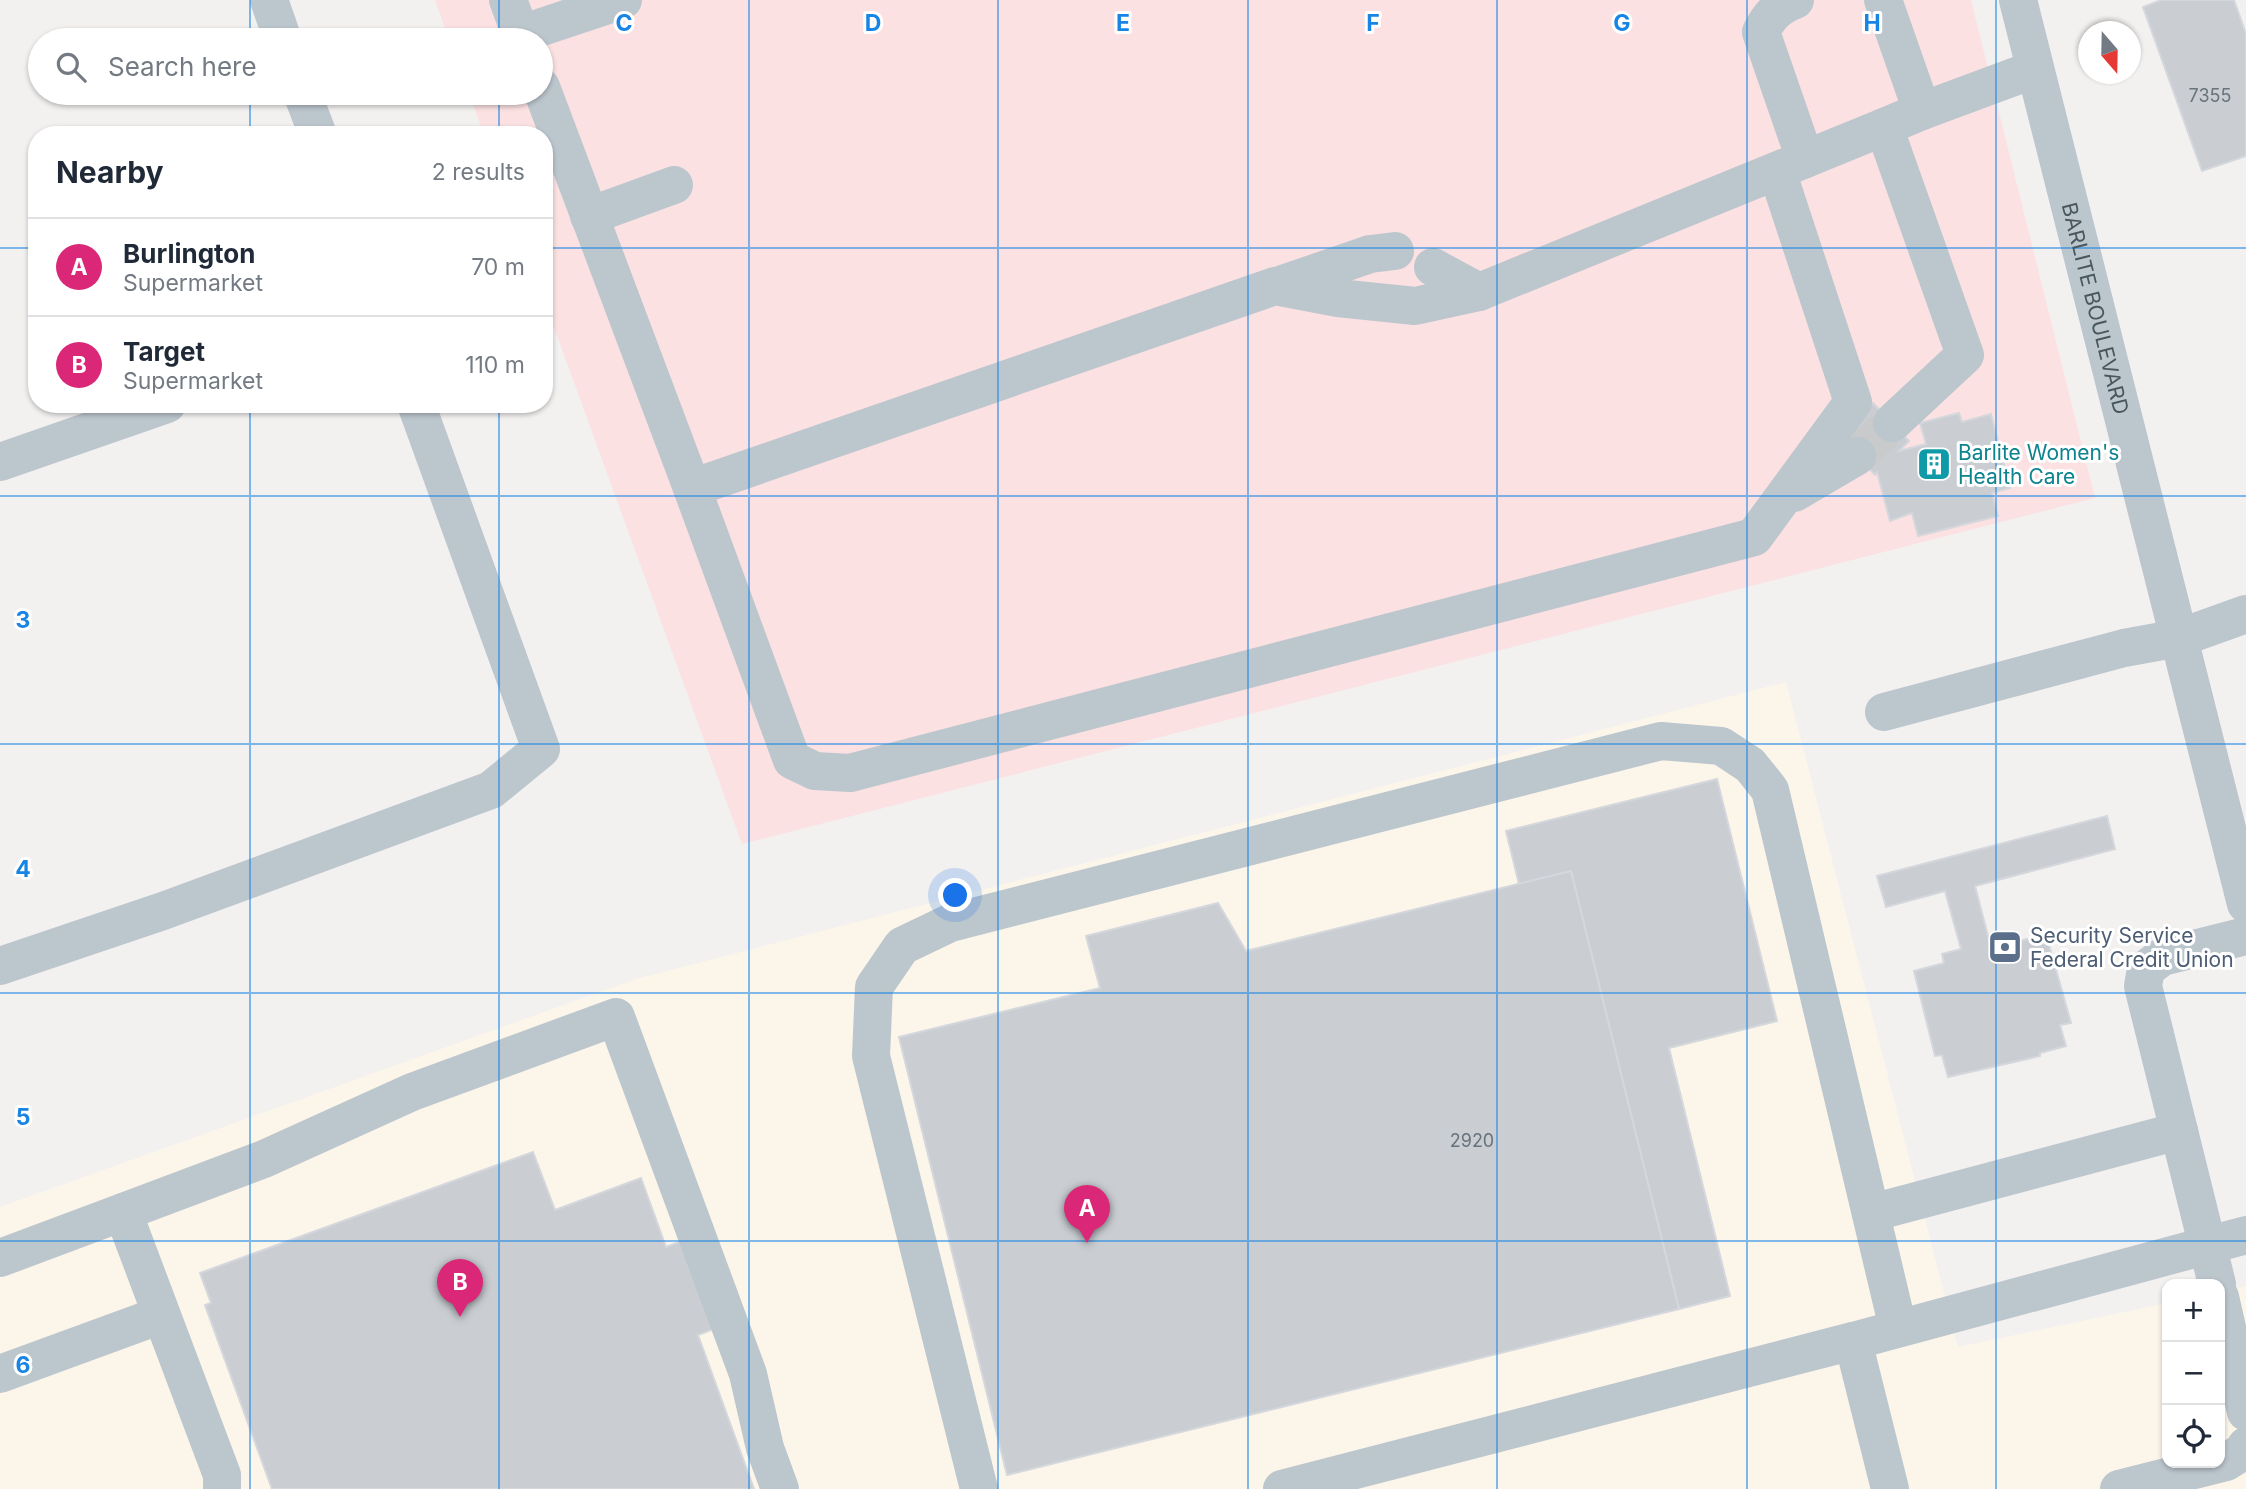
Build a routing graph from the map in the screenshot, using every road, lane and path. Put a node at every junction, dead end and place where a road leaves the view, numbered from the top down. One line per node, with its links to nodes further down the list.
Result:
1 (268, 0): 7 (street)
2 (623, 0): 6 (street)
3 (1796, 0): 14 (street)
4 (1882, 0): 11 (street)
5 (2026, 2): 8 (street, BARLITE BOULEVARD)
6 (517, 25)
7 (278, 28)
8 (2035, 69): 11 (street); 29 (street, BARLITE BOULEVARD)
9 (307, 105): 12 (street)
10 (548, 105): 16 (street)
11 (1923, 111): 13 (street)
12 (315, 126)
13 (1884, 127): 14 (street); 23 (street)
14 (1791, 165): 20 (street); 27 (street)
15 (674, 185): 16 (street)
16 (589, 216): 26 (street)
17 (1395, 251): 19 (street)
18 (1433, 267): 20 (street)
19 (1275, 286): 20 (street); 26 (street)
20 (1479, 292)
21 (141, 413): 25 (street)
22 (419, 413): 33 (street)
23 (1892, 423)
24 (1857, 456): 27 (street)
25 (0, 462)
26 (692, 488): 27 (street)
27 (1780, 501)
28 (2246, 614): 29 (street)
29 (2179, 638): 30 (street); 31 (street, BARLITE BOULEVARD)
30 (1884, 712)
31 (2246, 904)
32 (2246, 936): 34 (street)
33 (0, 966)
34 (2179, 1131): 36 (street); 38 (street)
35 (123, 1212): 39 (street); 41 (street); 49 (street)
36 (1871, 1213): 43 (street); 50 (street)
37 (2246, 1235): 38 (street)
38 (2208, 1245): 40 (street); 43 (street)
39 (0, 1258)
40 (2216, 1279)
41 (160, 1315): 45 (street); 48 (street)
42 (2225, 1319): 46 (street)
43 (1898, 1328): 44 (street)
44 (1853, 1341): 51 (street); 52 (street)
45 (0, 1374)
46 (2246, 1412)
47 (2246, 1446): 53 (street)
48 (222, 1489)
49 (780, 1489)
50 (979, 1489)
51 (1282, 1489)
52 (1890, 1489)
53 (2119, 1489)

